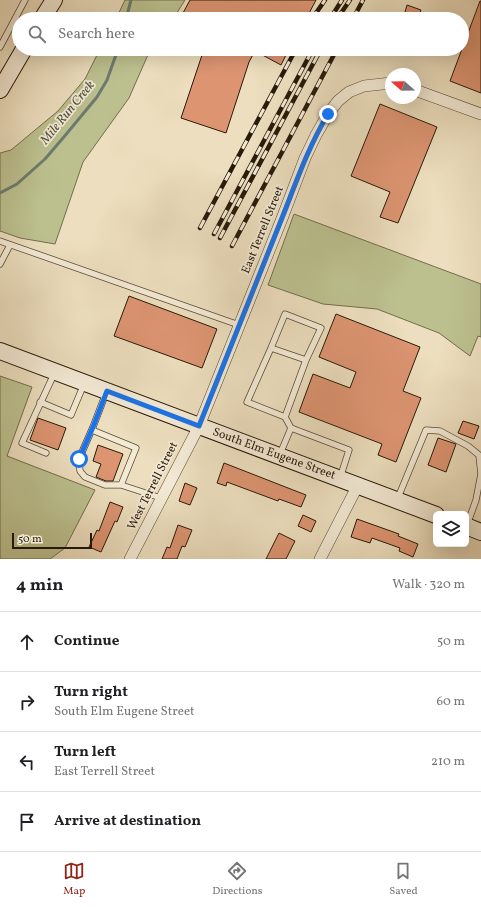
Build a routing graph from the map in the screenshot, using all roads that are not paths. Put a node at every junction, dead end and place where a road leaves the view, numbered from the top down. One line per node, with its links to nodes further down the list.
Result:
1 (25, 0): 3 (lane)
2 (54, 0): 4 (main road)
3 (18, 12)
4 (46, 12)
5 (12, 24): 6 (lane)
6 (0, 46)
7 (20, 56): 9 (main road)
8 (385, 84): 15 (street, East Terrell Street)
9 (0, 90)
10 (421, 92): 11 (street)
11 (481, 114)
12 (0, 241): 13 (lane)
13 (10, 245): 14 (lane); 15 (lane)
14 (0, 264)
15 (239, 325): 24 (street, East Terrell Street)
16 (272, 348): 18 (lane); 18 (lane); 23 (lane)
17 (0, 351): 19 (main road, South Elm Eugene Street)
18 (306, 360): 23 (lane)
19 (55, 372): 20 (main road, South Elm Eugene Street); 22 (lane)
20 (84, 383): 21 (main road, South Elm Eugene Street); 22 (lane)
21 (107, 391): 24 (main road, South Elm Eugene Street); 26 (lane)
22 (40, 402): 27 (lane)
23 (285, 418): 25 (lane)
24 (199, 426): 28 (main road, South Elm Eugene Street); 32 (street, West Terrell Street)
25 (290, 428): 28 (lane); 29 (lane)
26 (92, 430): 30 (lane); 30 (lane)
27 (46, 453)
28 (280, 456): 29 (main road, South Elm Eugene Street)
29 (340, 478): 31 (main road, South Elm Eugene Street)
30 (121, 485): 32 (lane)
31 (358, 485): 33 (main road, South Elm Eugene Street); 37 (street)
32 (162, 498): 36 (street, West Terrell Street)
33 (397, 500): 34 (main road, South Elm Eugene Street); 35 (lane)
34 (433, 514)
35 (471, 528)
36 (130, 559)
37 (320, 559)

